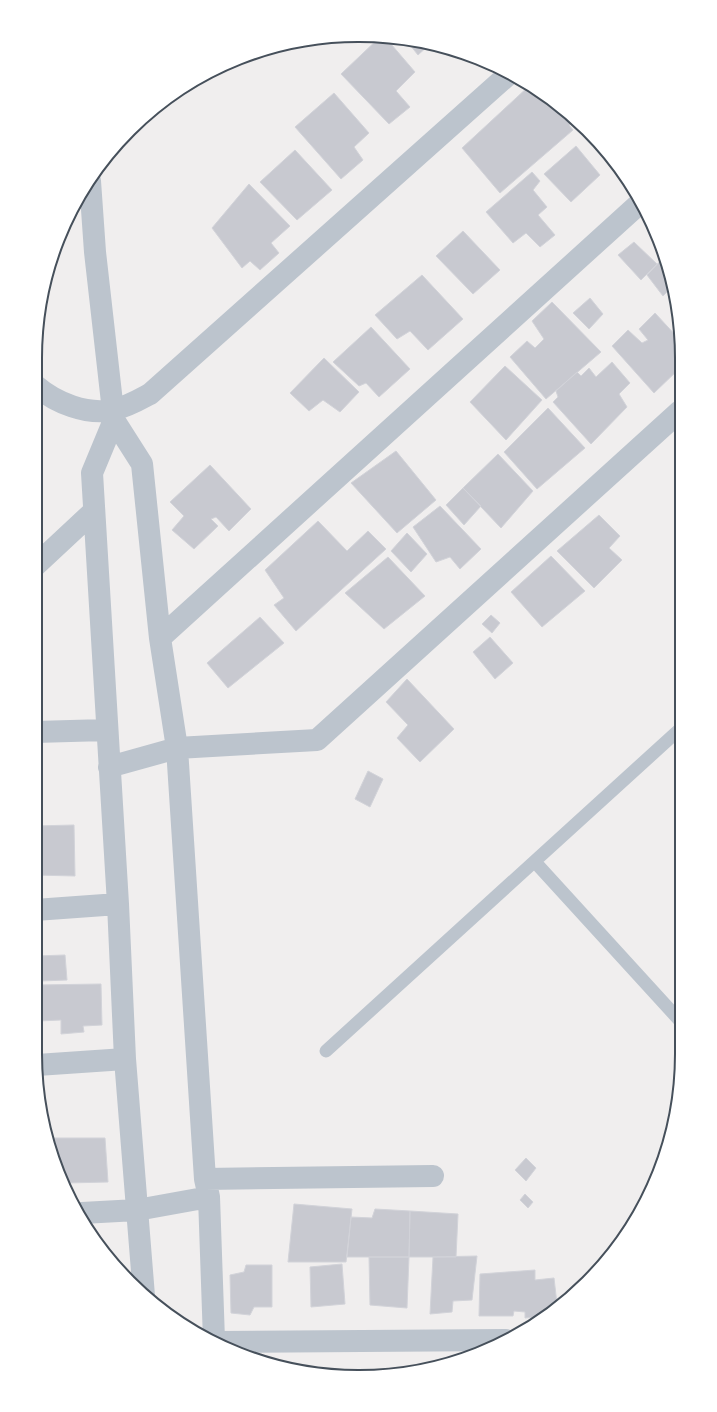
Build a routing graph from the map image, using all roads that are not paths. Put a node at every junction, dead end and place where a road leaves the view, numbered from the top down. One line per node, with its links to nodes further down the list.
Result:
1 (504, 78): 5 (street)
2 (91, 190): 5 (street)
3 (636, 207): 9 (street)
4 (42, 391): 5 (street)
5 (113, 415): 7 (street); 9 (street)
6 (675, 416): 13 (street)
7 (94, 511): 8 (street); 10 (street)
8 (42, 560)
9 (160, 638): 13 (street)
10 (106, 730): 11 (street); 14 (street)
11 (42, 732)
12 (675, 734): 15 (lane)
13 (177, 748): 14 (street); 23 (street)
14 (109, 767): 16 (street)
15 (535, 862): 18 (lane); 19 (lane)
16 (118, 904): 17 (street); 20 (street)
17 (42, 909)
18 (675, 1015)
19 (326, 1051)
20 (125, 1059): 21 (street); 24 (street)
21 (43, 1065)
22 (433, 1176): 23 (street)
23 (207, 1188): 24 (street); 27 (street)
24 (137, 1210): 25 (street); 26 (street)
25 (85, 1213)
26 (143, 1285)
27 (214, 1335)
28 (492, 1340): 29 (street)
29 (229, 1342)

